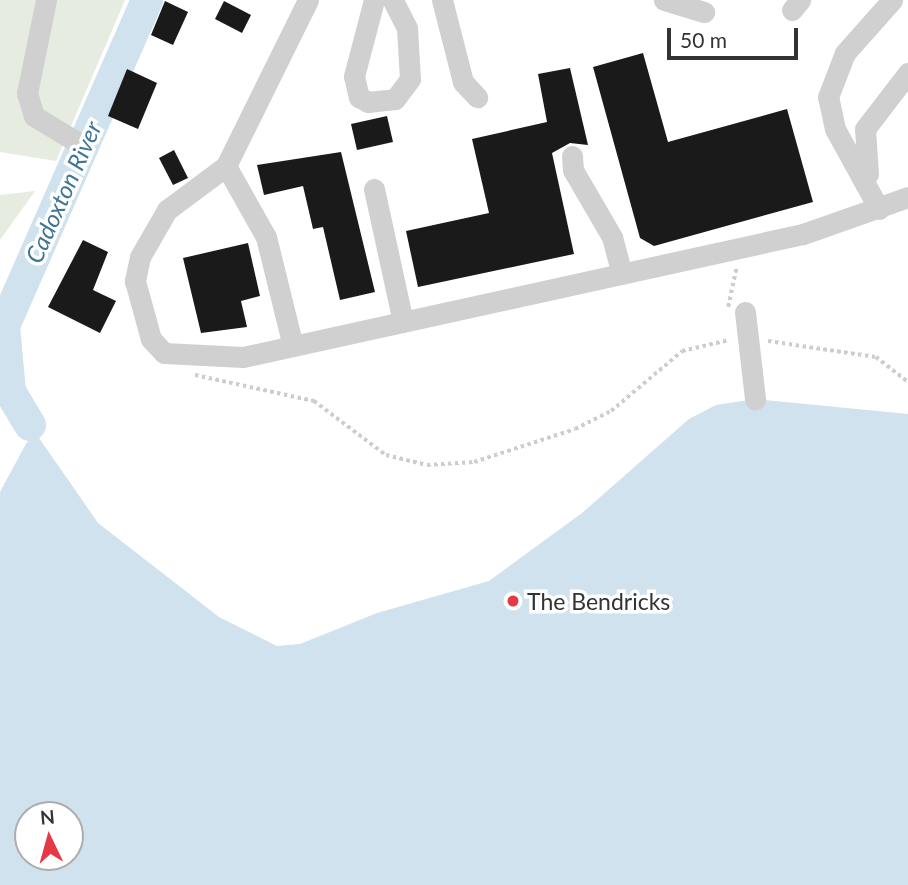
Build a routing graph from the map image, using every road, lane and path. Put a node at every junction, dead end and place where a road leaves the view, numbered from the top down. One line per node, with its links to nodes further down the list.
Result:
1 (47, 0): 11 (street)
2 (308, 0): 13 (street)
3 (374, 0): 4 (street)
4 (393, 0)
5 (442, 0): 10 (street)
6 (664, 0): 8 (street)
7 (892, 0): 16 (street)
8 (704, 12)
9 (908, 73): 16 (street)
10 (477, 97)
11 (80, 144)
12 (572, 156): 18 (street)
13 (226, 166): 21 (street); 21 (street)
14 (374, 189): 19 (street)
15 (908, 197): 16 (street)
16 (883, 207): 17 (street)
17 (737, 248): 18 (street); 20 (path)
18 (622, 274): 19 (street)
19 (403, 321): 21 (street)
20 (747, 324): 22 (path); 23 (path); 24 (street)
21 (293, 346)
22 (188, 373)
23 (908, 382)
24 (755, 399)

